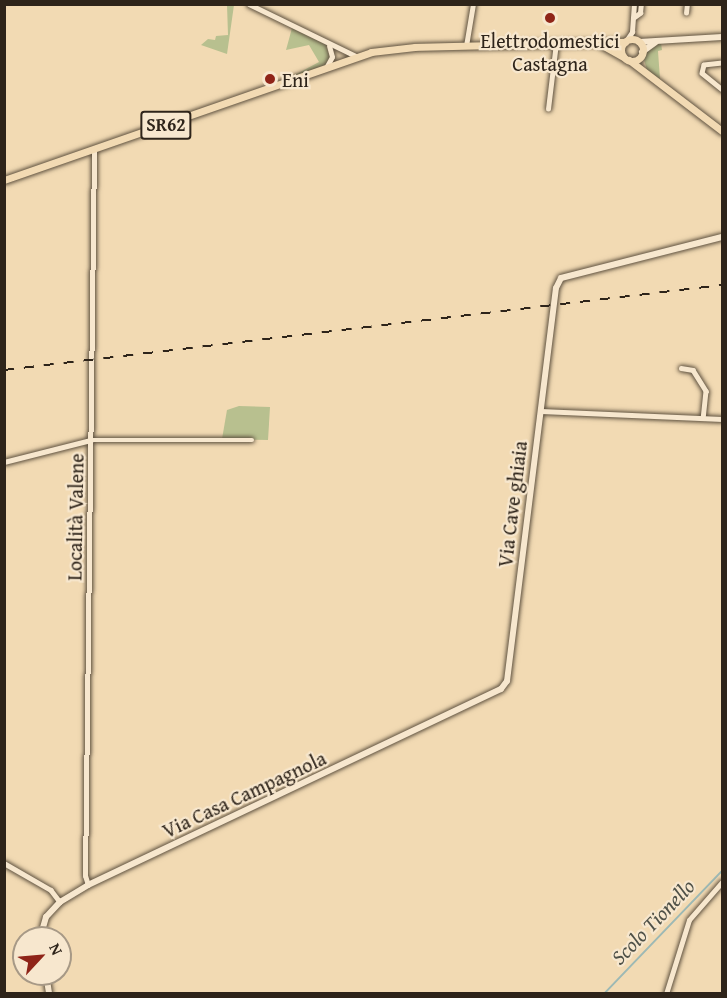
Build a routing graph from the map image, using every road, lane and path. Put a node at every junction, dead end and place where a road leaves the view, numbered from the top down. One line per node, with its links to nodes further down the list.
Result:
1 (249, 4): 15 (street)
2 (473, 4): 16 (street)
3 (634, 4): 7 (street)
4 (641, 4): 7 (street)
5 (687, 4): 6 (street)
6 (686, 13)
7 (633, 18): 8 (street)
8 (632, 32): 11 (street); 13 (street)
9 (723, 37): 10 (street)
10 (659, 40): 13 (street); 17 (street)
11 (625, 41): 12 (main road, SR62); 13 (main road); 19 (main road)
12 (595, 42): 14 (main road, SR62); 19 (main road, SR62)
13 (638, 42): 17 (main road)
14 (556, 43): 16 (main road, SR62); 24 (street)
15 (327, 44): 18 (street); 21 (street)
16 (466, 46): 18 (main road, SR62)
17 (641, 54): 19 (main road); 22 (main road)
18 (356, 56): 21 (main road, SR62)
19 (626, 58): 22 (main road)
20 (723, 63): 23 (street)
21 (326, 68): 26 (main road, SR62)
22 (648, 75): 25 (main road)
23 (723, 89)
24 (548, 109)
25 (723, 131)
26 (94, 150): 27 (main road, SR62); 33 (street, Località Valene)
27 (4, 180)
28 (723, 237): 30 (street, Via Cave ghiaia)
29 (681, 368): 31 (street)
30 (541, 411): 31 (street); 36 (street, Via Cave ghiaia)
31 (703, 418): 32 (street)
32 (723, 418)
33 (91, 440): 34 (street); 35 (street); 39 (street, Località Valene)
34 (252, 440)
35 (4, 462)
36 (482, 700): 39 (street, Via Casa Campagnola)
37 (4, 863): 40 (street)
38 (723, 882): 42 (street)
39 (88, 885): 40 (street, Via Casa Campagnola)
40 (60, 902): 41 (street, Via Casa Campagnola)
41 (43, 926)
42 (666, 993)

